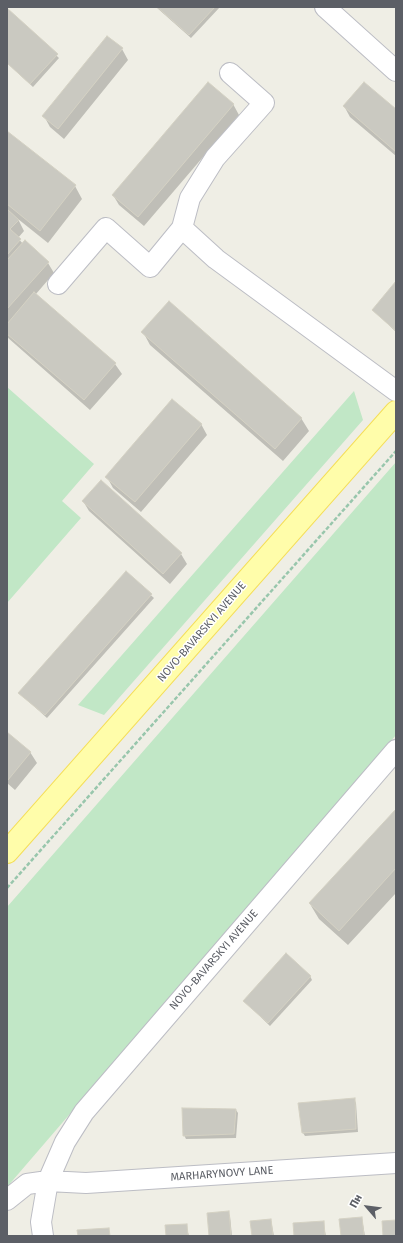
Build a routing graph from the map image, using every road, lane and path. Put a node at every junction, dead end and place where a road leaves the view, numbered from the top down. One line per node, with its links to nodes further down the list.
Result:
1 (325, 7): 2 (street)
2 (396, 71)
3 (230, 73): 4 (street)
4 (182, 228): 5 (street); 6 (street)
5 (58, 284)
6 (396, 391)
7 (396, 412): 10 (main road, NOVO-BAVARSKYI AVENUE)
8 (396, 451): 11 (path)
9 (396, 750): 13 (street, NOVO-BAVARSKYI AVENUE)
10 (7, 852)
11 (7, 888)
12 (396, 1163): 13 (street, MARHARYNOVY LANE)
13 (48, 1181): 14 (street); 15 (street, NOVO-BAVARSKYI AVENUE)
14 (7, 1200)
15 (43, 1236)

